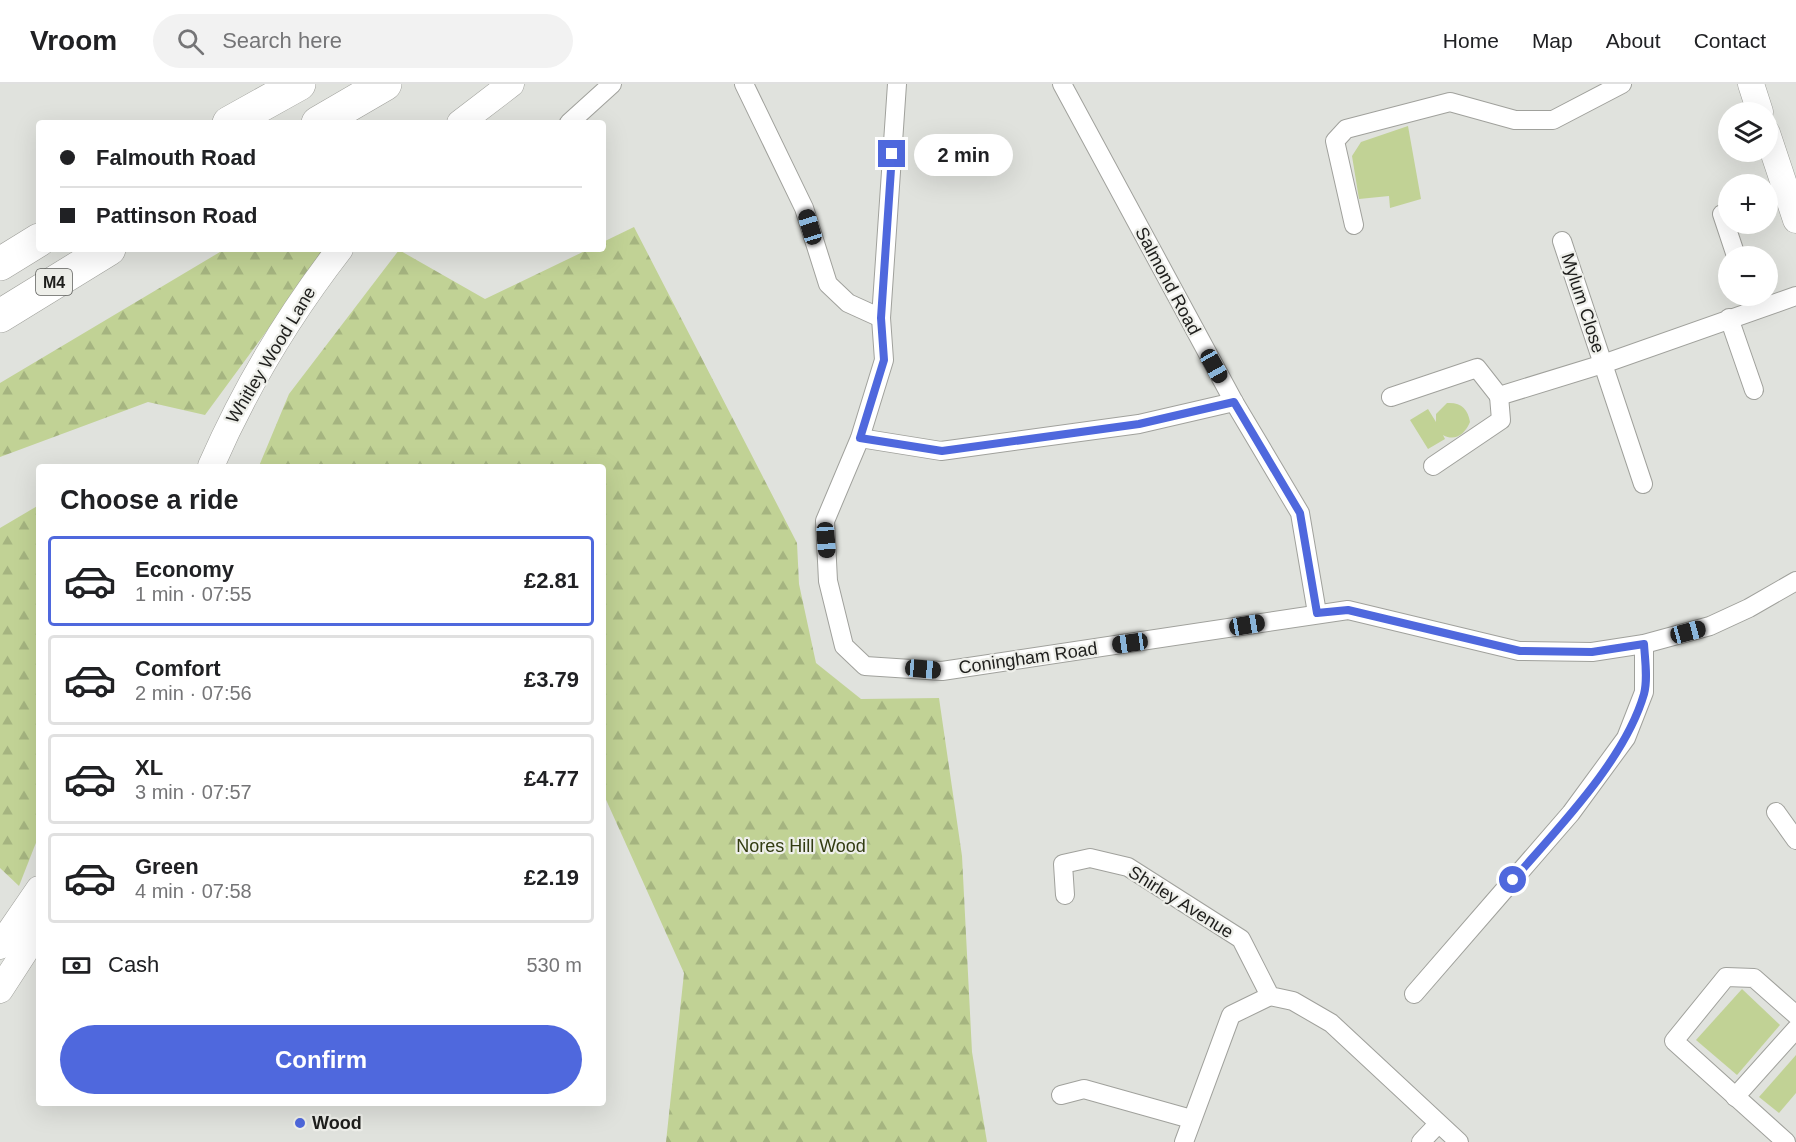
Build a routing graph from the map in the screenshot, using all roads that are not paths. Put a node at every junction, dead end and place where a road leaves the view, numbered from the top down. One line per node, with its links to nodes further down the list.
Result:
1 (299, 84): 11 (highway)
2 (385, 84): 12 (highway)
3 (511, 84): 13 (main road)
4 (612, 84): 14 (street)
5 (744, 84): 27 (street)
6 (897, 84): 27 (street, Coningham Road)
7 (1062, 84): 33 (street, Salmond Road)
8 (1622, 84): 17 (street)
9 (1751, 84): 10 (main road)
10 (1757, 102)
11 (234, 120)
12 (323, 120)
13 (464, 120)
14 (572, 120)
15 (1777, 162): 16 (main road)
16 (1796, 220)
17 (1354, 225)
18 (1562, 241): 29 (street, Mylum Close)
19 (36, 242): 22 (highway, M4)
20 (104, 252): 26 (highway, M4)
21 (338, 252): 35 (main road, Whitley Wood Lane)
22 (0, 264)
23 (1796, 296): 24 (street, Mylum Close)
24 (1778, 299)
25 (1747, 306): 28 (street, Mylum Close)
26 (0, 316)
27 (881, 318): 34 (street, Coningham Road)
28 (1729, 318): 29 (street, Mylum Close); 30 (street)
29 (1603, 364): 31 (street, Mylum Close); 37 (street, Mylum Close)
30 (1754, 390)
31 (1499, 396): 32 (street); 36 (street)
32 (1391, 397)
33 (1234, 402): 34 (street); 39 (street, Salmond Road)
34 (860, 438): 39 (street, Coningham Road)
35 (212, 464)
36 (1432, 466)
37 (1643, 484)
38 (1796, 581): 40 (street, Coningham Road)
39 (1317, 613): 40 (street, Coningham Road)
40 (1644, 644): 48 (street)
41 (1776, 812): 42 (street)
42 (1796, 840)
43 (36, 893): 46 (main road)
44 (1065, 895): 49 (street, Shirley Avenue)
45 (36, 927): 47 (main road)
46 (0, 946)
47 (0, 990)
48 (1414, 994)
49 (1270, 996): 54 (street); 55 (street)
50 (1796, 1015): 53 (street)
51 (1796, 1029): 53 (street)
52 (1061, 1095): 54 (street)
53 (1735, 1097): 59 (street)
54 (1191, 1119): 56 (street)
55 (1438, 1124): 57 (street); 58 (street)
56 (1184, 1142)
57 (1421, 1142)
58 (1459, 1142)
59 (1786, 1142)

